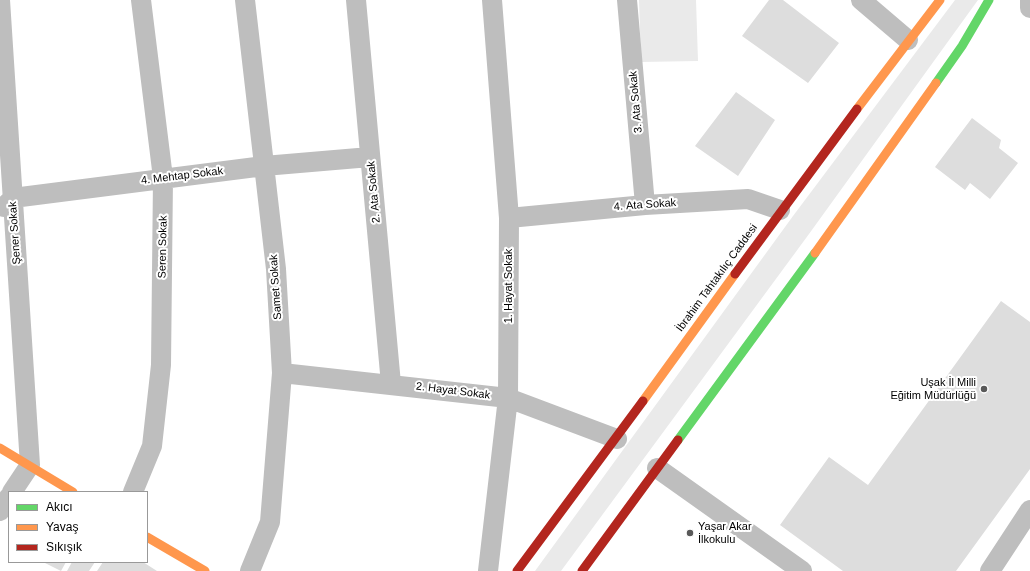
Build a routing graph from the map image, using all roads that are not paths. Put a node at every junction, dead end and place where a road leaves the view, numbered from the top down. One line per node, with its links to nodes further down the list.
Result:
1 (0, 0): 13 (street, Şener Sokak)
2 (142, 0): 16 (street, Seren Sokak)
3 (245, 0): 15 (street, Samet Sokak)
4 (356, 0): 14 (street, 2. Ata Sokak)
5 (492, 0): 20 (street, 1. Hayat Sokak)
6 (627, 0): 18 (street, 3. Ata Sokak)
7 (861, 0): 12 (street)
8 (940, 0): 12 (main road, İbrahim Tahtakılıç Caddesi)
9 (989, 0): 27 (main road)
10 (1030, 0): 11 (street)
11 (1030, 8)
12 (908, 40): 19 (main road, İbrahim Tahtakılıç Caddesi)
13 (3, 78): 17 (street, Şener Sokak)
14 (370, 157): 15 (street, 4. Mehtap Sokak); 22 (street, 2. Ata Sokak)
15 (264, 166): 16 (street, 4. Mehtap Sokak); 21 (street, Samet Sokak)
16 (163, 178): 17 (street, 4. Mehtap Sokak); 30 (street, Seren Sokak)
17 (6, 205): 26 (street, Şener Sokak)
18 (645, 205): 19 (street, 4. Ata Sokak); 20 (street, 4. Ata Sokak)
19 (780, 210): 24 (main road, İbrahim Tahtakılıç Caddesi)
20 (509, 218): 23 (street, 1. Hayat Sokak)
21 (282, 373): 22 (street, 2. Hayat Sokak); 36 (street, Samet Sokak)
22 (391, 384): 23 (street, 2. Hayat Sokak)
23 (508, 398): 24 (street, 2. Hayat Sokak); 37 (street, 1. Hayat Sokak)
24 (617, 439): 38 (main road, İbrahim Tahtakılıç Caddesi)
25 (0, 448): 26 (main road)
26 (30, 465): 28 (street); 29 (main road)
27 (657, 468): 39 (main road); 40 (street)
28 (13, 491)
29 (71, 491)
30 (133, 491)
31 (8, 499): 33 (street)
32 (1030, 510): 41 (street)
33 (0, 511)
34 (148, 538): 35 (main road)
35 (205, 571)
36 (250, 571)
37 (488, 571)
38 (517, 571)
39 (582, 571)
40 (802, 571)
41 (990, 571)

